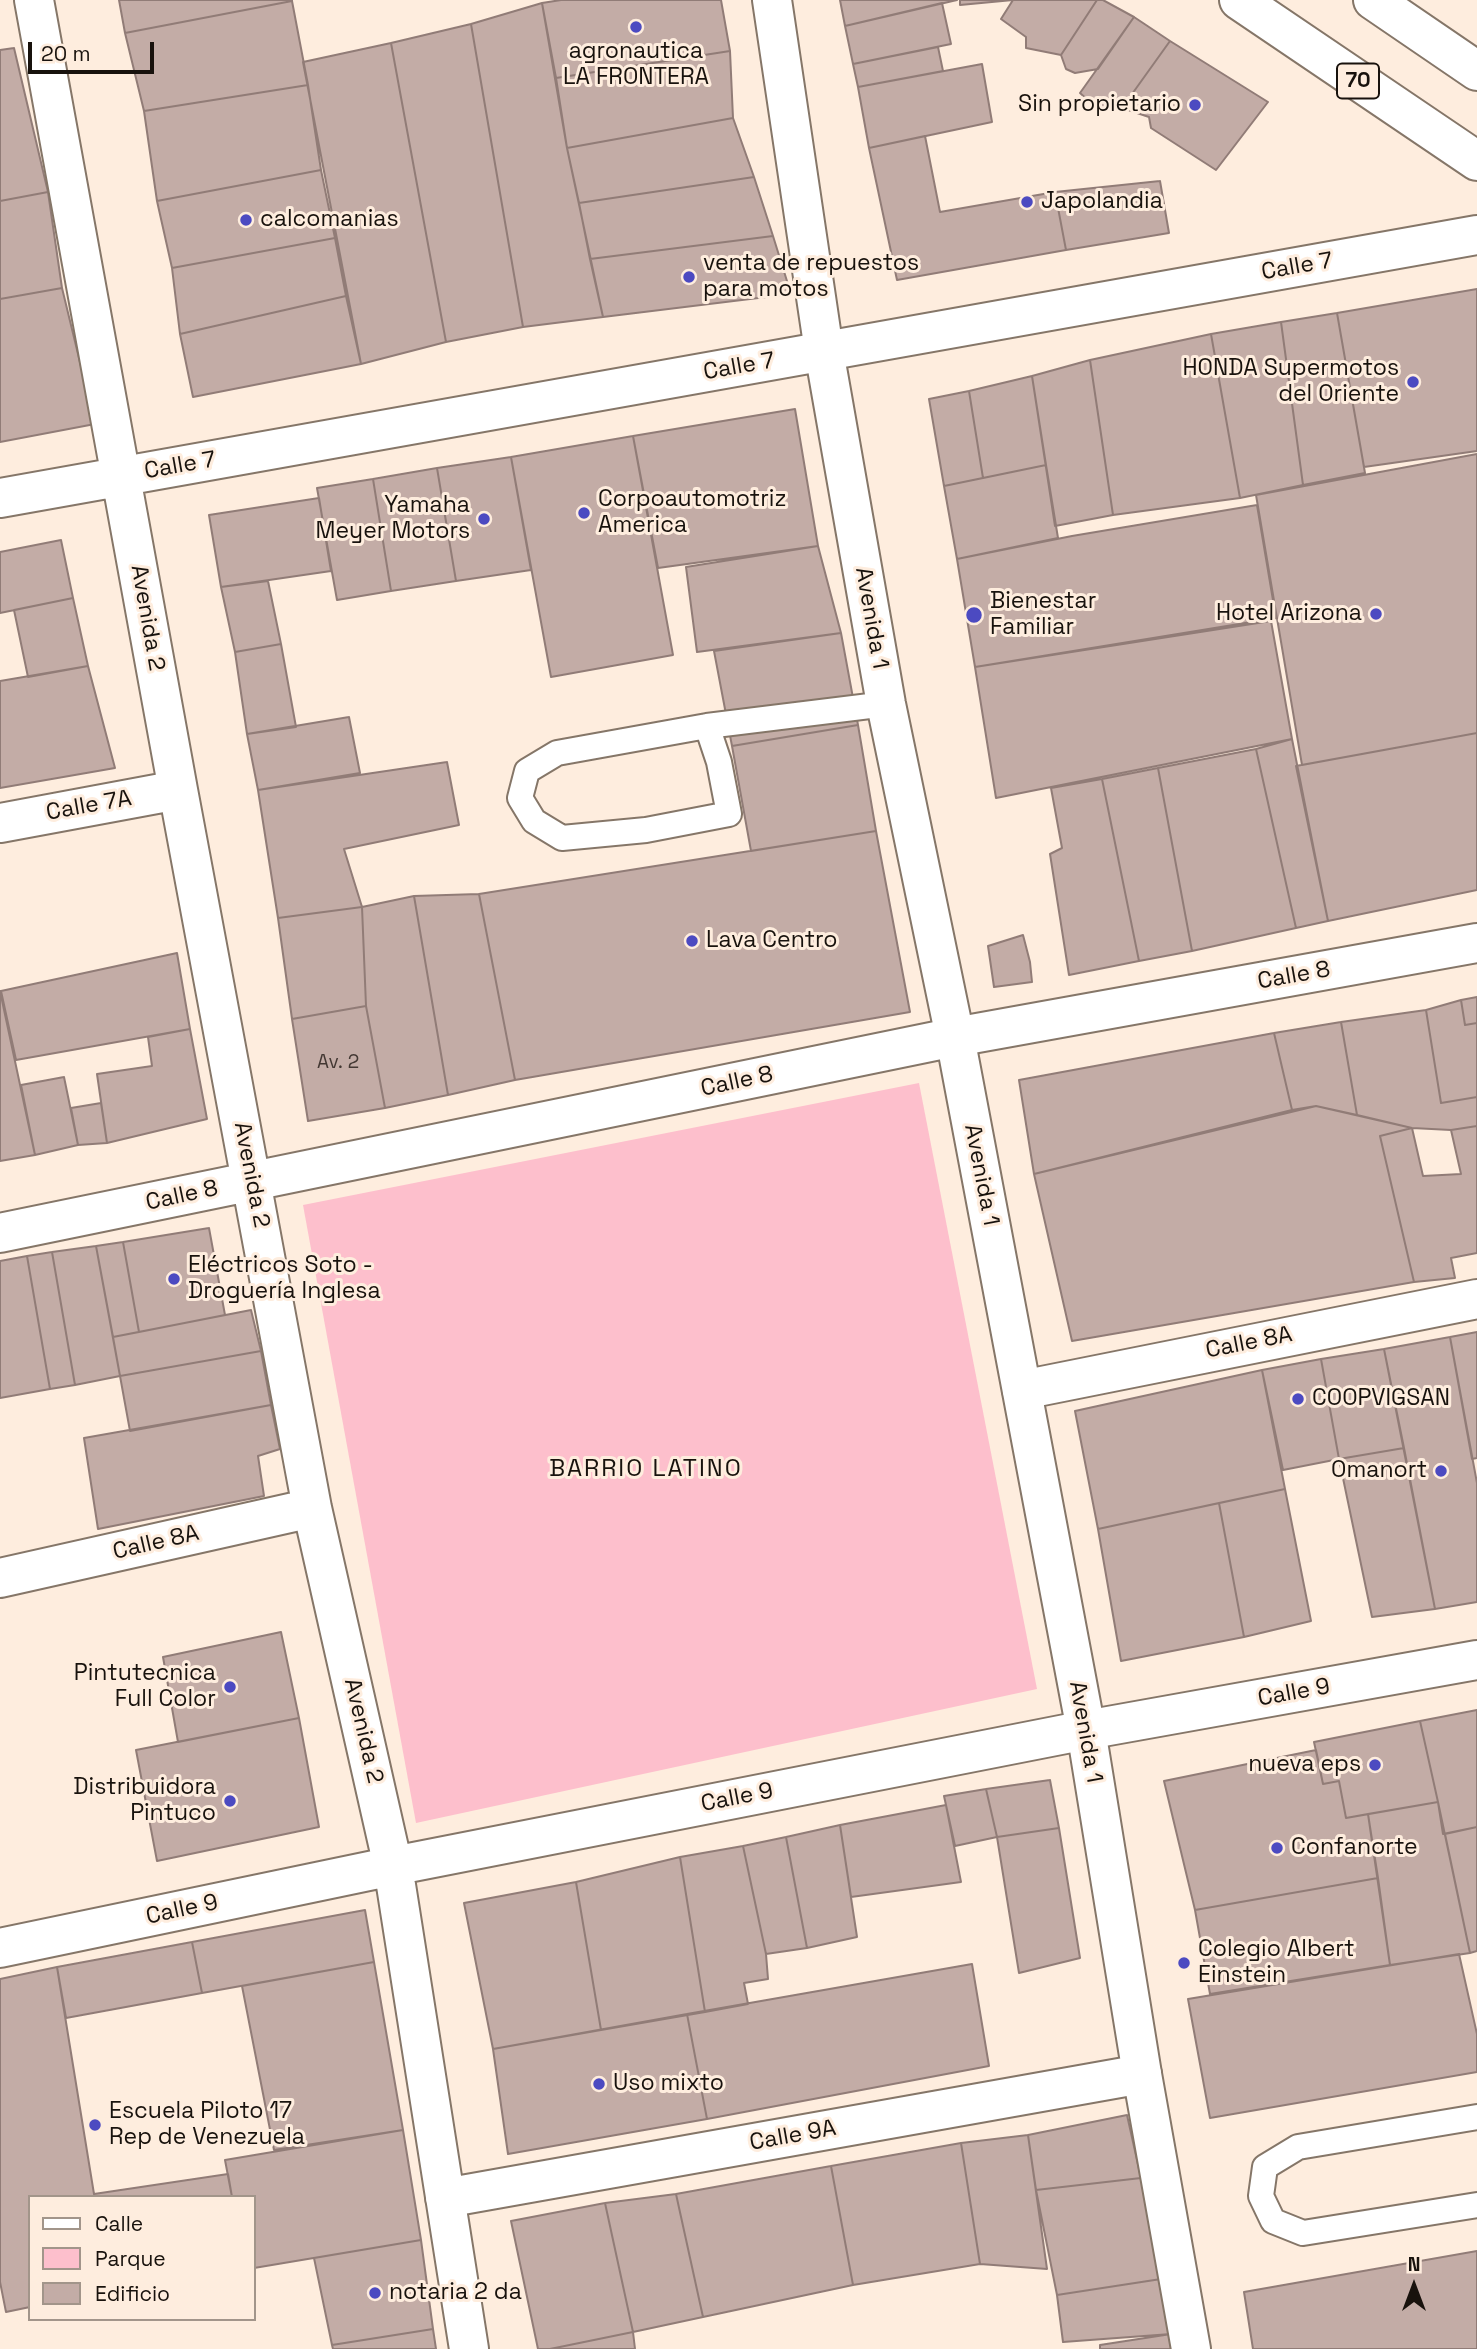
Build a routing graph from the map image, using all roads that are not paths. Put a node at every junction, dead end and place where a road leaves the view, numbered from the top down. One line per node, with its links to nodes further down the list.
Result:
1 (34, 0): 9 (street, Avenida 2)
2 (772, 0): 8 (street, Avenida 1)
3 (1239, 0): 6 (street, 70)
4 (1373, 0): 5 (street)
5 (1477, 71)
6 (1477, 161)
7 (1477, 235): 8 (street, Calle 7)
8 (824, 351): 9 (street, Calle 7); 11 (street, Avenida 1)
9 (121, 477): 10 (street, Calle 7); 13 (street, Avenida 2)
10 (0, 498)
11 (886, 704): 12 (lane); 16 (street, Avenida 1)
12 (707, 726): 12 (lane)
13 (178, 790): 14 (street, Calle 7A); 17 (street, Avenida 2)
14 (0, 823)
15 (1477, 943): 16 (street, Calle 8)
16 (955, 1037): 17 (street, Calle 8); 20 (street, Avenida 1)
17 (252, 1181): 18 (street, Calle 8); 21 (street, Avenida 2)
18 (0, 1233)
19 (1477, 1298): 20 (street, Calle 8A)
20 (1022, 1390): 24 (street, Avenida 1)
21 (313, 1508): 22 (street, Calle 8A); 25 (street, Avenida 2)
22 (0, 1578)
23 (1477, 1660): 24 (street, Calle 9)
24 (1086, 1730): 25 (street, Calle 9); 27 (street, Avenida 1)
25 (393, 1866): 26 (street, Calle 9); 29 (street, Avenida 2)
26 (0, 1948)
27 (1142, 2074): 29 (street, Calle 9A); 32 (street, Avenida 1)
28 (1477, 2117): 30 (lane)
29 (445, 2198): 31 (street, Avenida 2)
30 (1477, 2205)
31 (469, 2349)
32 (1191, 2349)

